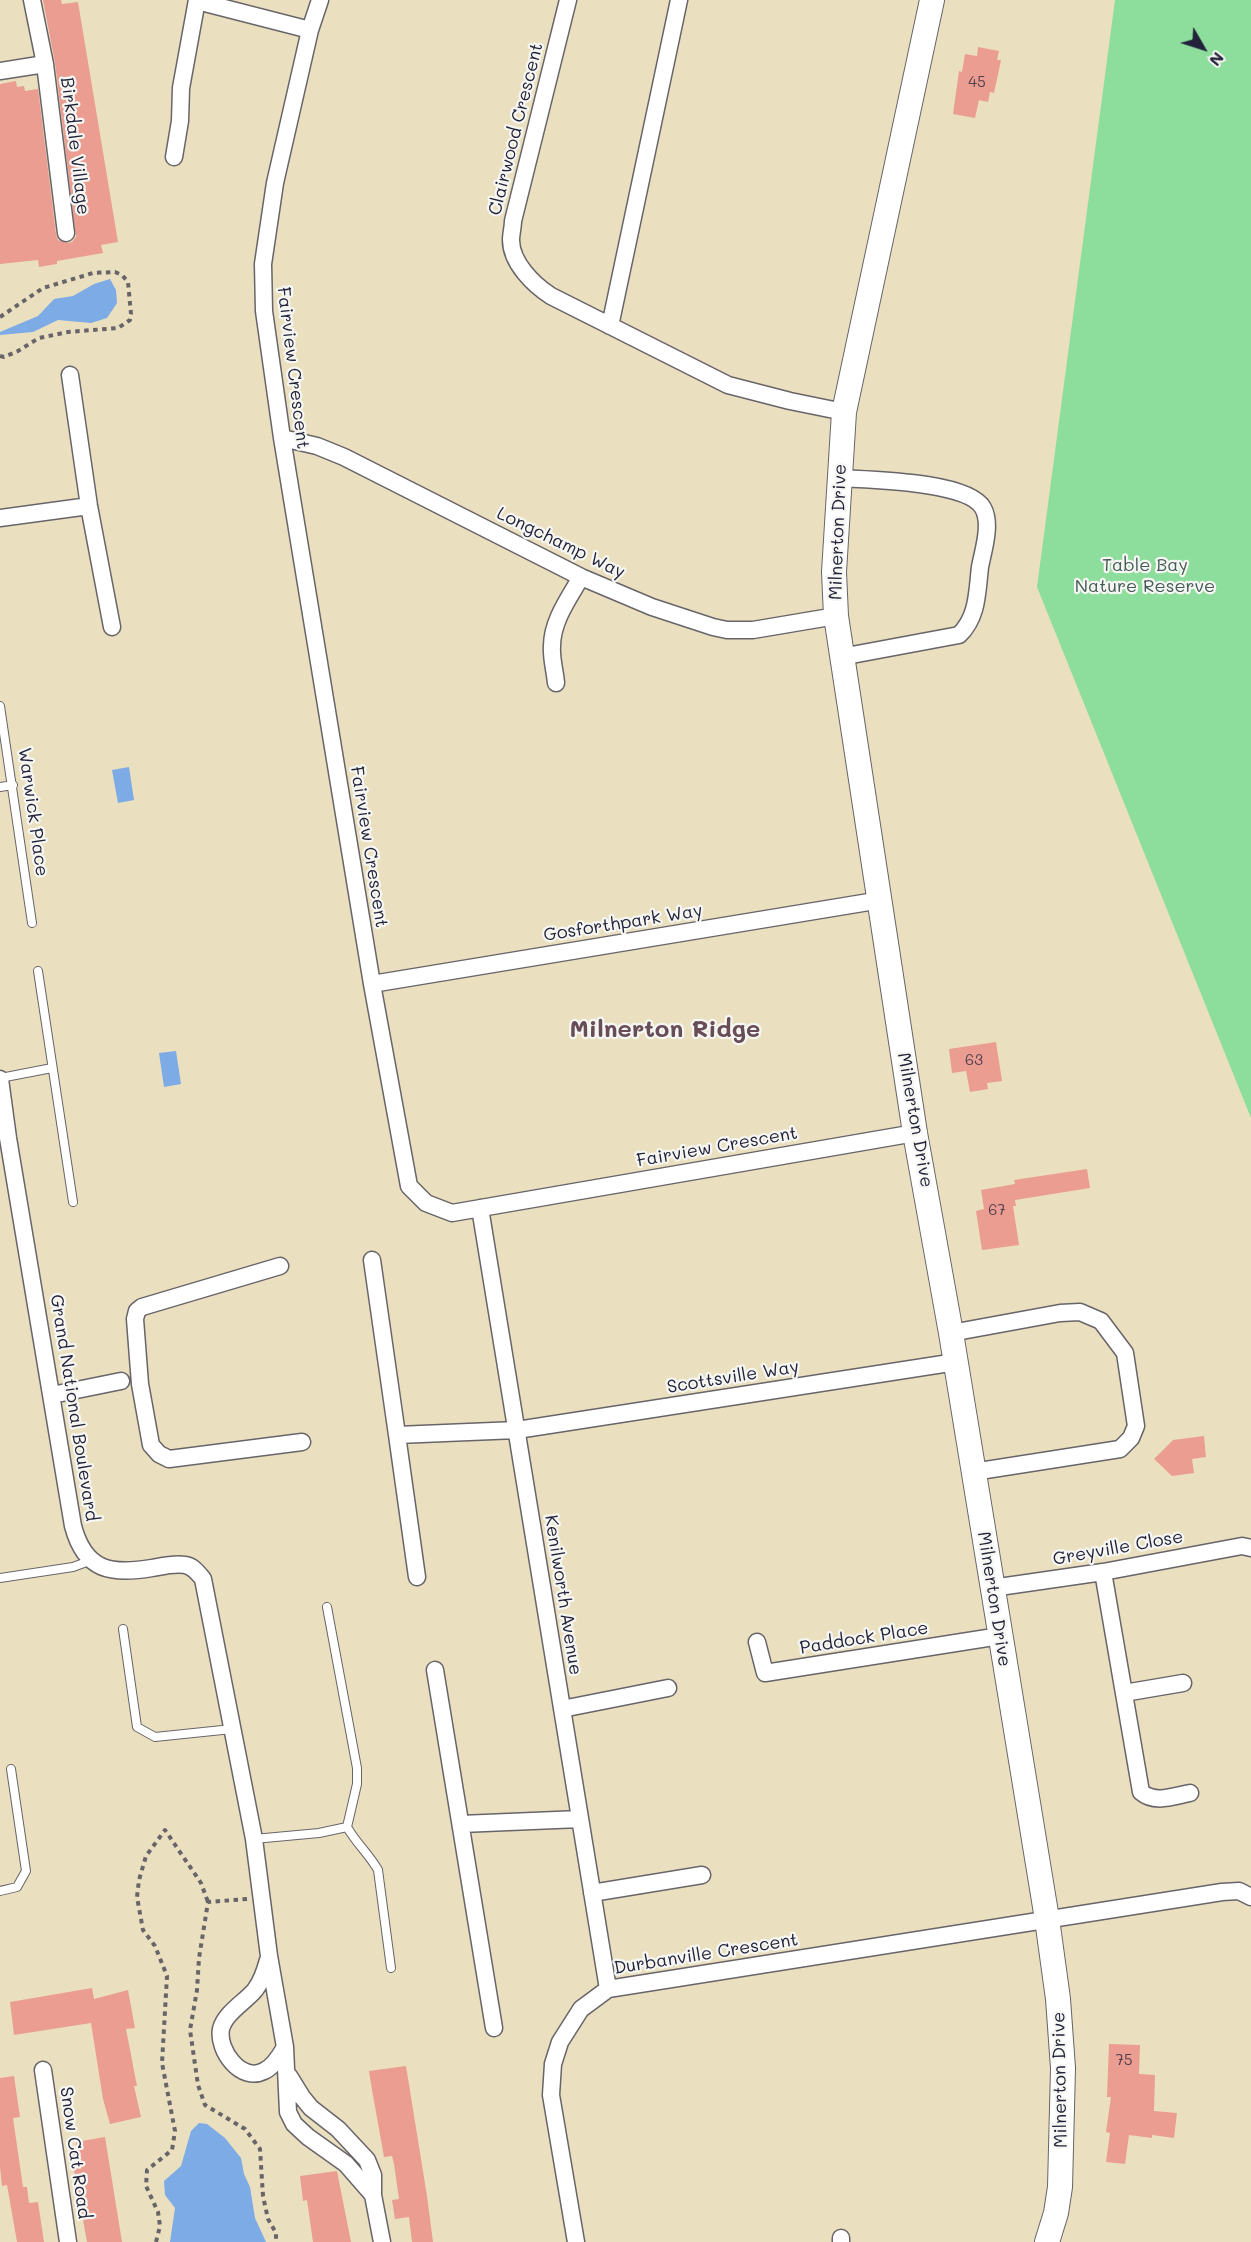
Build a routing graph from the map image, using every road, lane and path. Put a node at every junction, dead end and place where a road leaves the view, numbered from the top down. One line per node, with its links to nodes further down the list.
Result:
1 (32, 0): 8 (street, Birkdale Village)
2 (320, 0): 7 (street, Fairview Crescent)
3 (568, 0): 13 (street, Clairwood Crescent)
4 (679, 0): 13 (street)
5 (932, 0): 16 (street, Milnerton Drive)
6 (197, 1): 7 (street); 10 (street)
7 (310, 30): 17 (street, Fairview Crescent)
8 (45, 64): 9 (street, Birkdale Village); 11 (street, Birkdale Village)
9 (0, 71)
10 (174, 157)
11 (66, 233)
12 (0, 317): 14 (path)
13 (610, 326): 16 (street, Clairwood Crescent)
14 (0, 356)
15 (70, 375): 19 (street)
16 (844, 412): 18 (street, Milnerton Drive)
17 (282, 438): 21 (street, Longchamp Way); 32 (street, Fairview Crescent)
18 (839, 478): 22 (street, Milnerton Drive); 24 (street)
19 (89, 506): 20 (street); 23 (street)
20 (0, 518)
21 (580, 577): 22 (street, Longchamp Way); 25 (street)
22 (836, 616): 24 (street, Milnerton Drive)
23 (112, 627)
24 (841, 657): 29 (street, Milnerton Drive)
25 (556, 683)
26 (0, 705): 27 (lane, Warwick Place)
27 (13, 785): 28 (lane); 30 (lane, Warwick Place)
28 (0, 787)
29 (880, 900): 32 (street, Gosforthpark Way); 36 (street, Milnerton Drive)
30 (32, 923)
31 (38, 971): 33 (lane)
32 (372, 984): 39 (street, Fairview Crescent)
33 (52, 1068): 34 (lane); 38 (lane)
34 (0, 1079): 35 (street, Grand National Boulevard)
35 (2, 1110): 37 (street, Grand National Boulevard)
36 (915, 1133): 39 (street, Fairview Crescent); 42 (street, Milnerton Drive)
37 (4, 1138): 46 (street, Grand National Boulevard)
38 (73, 1202)
39 (480, 1208): 47 (street, Kenilworth Avenue)
40 (372, 1260): 48 (street)
41 (280, 1266): 45 (street)
42 (951, 1333): 43 (street, Milnerton Drive); 50 (street)
43 (956, 1362): 47 (street, Scottsville Way); 50 (street, Milnerton Drive)
44 (121, 1381): 45 (lane); 46 (street)
45 (140, 1384): 49 (street)
46 (52, 1395): 52 (street, Grand National Boulevard)
47 (517, 1430): 48 (street, Scottsville Way); 65 (street, Kenilworth Avenue)
48 (397, 1435): 54 (street)
49 (302, 1442)
50 (973, 1472): 56 (street, Milnerton Drive)
51 (1251, 1548): 53 (street, Greyville Close)
52 (92, 1560): 55 (lane); 66 (street)
53 (1103, 1572): 56 (street, Greyville Close); 64 (street)
54 (417, 1577)
55 (0, 1578)
56 (992, 1588): 59 (street, Milnerton Drive)
57 (327, 1607): 71 (lane)
58 (123, 1629): 66 (lane)
59 (1000, 1636): 60 (street, Paddock Place); 78 (street, Milnerton Drive)
60 (757, 1642)
61 (435, 1670): 70 (street)
62 (1183, 1683): 64 (street)
63 (668, 1688): 65 (street)
64 (1124, 1693): 68 (street)
65 (562, 1709): 69 (street, Kenilworth Avenue)
66 (232, 1729): 72 (street)
67 (11, 1769): 74 (lane)
68 (1190, 1793)
69 (580, 1819): 70 (street); 75 (street, Kenilworth Avenue)
70 (461, 1824): 82 (street)
71 (347, 1827): 72 (lane); 80 (lane)
72 (255, 1839): 79 (street)
73 (702, 1875): 75 (street)
74 (0, 1891)
75 (592, 1893): 81 (street, Kenilworth Avenue)
76 (1251, 1897): 78 (street)
77 (208, 1902): 88 (path)
78 (1047, 1919): 81 (street, Durbanville Crescent); 91 (street, Milnerton Drive)
79 (269, 1956): 83 (street); 83 (street)
80 (391, 1968)
81 (608, 1989): 90 (street, Durbanville Crescent)
82 (494, 2028)
83 (285, 2047): 85 (street)
84 (43, 2070): 87 (street, Snow Cat Road)
85 (287, 2072): 86 (street); 86 (street)
86 (373, 2195): 89 (street)
87 (68, 2242)
88 (156, 2242)
89 (382, 2242)
90 (576, 2242)
91 (1047, 2242)

